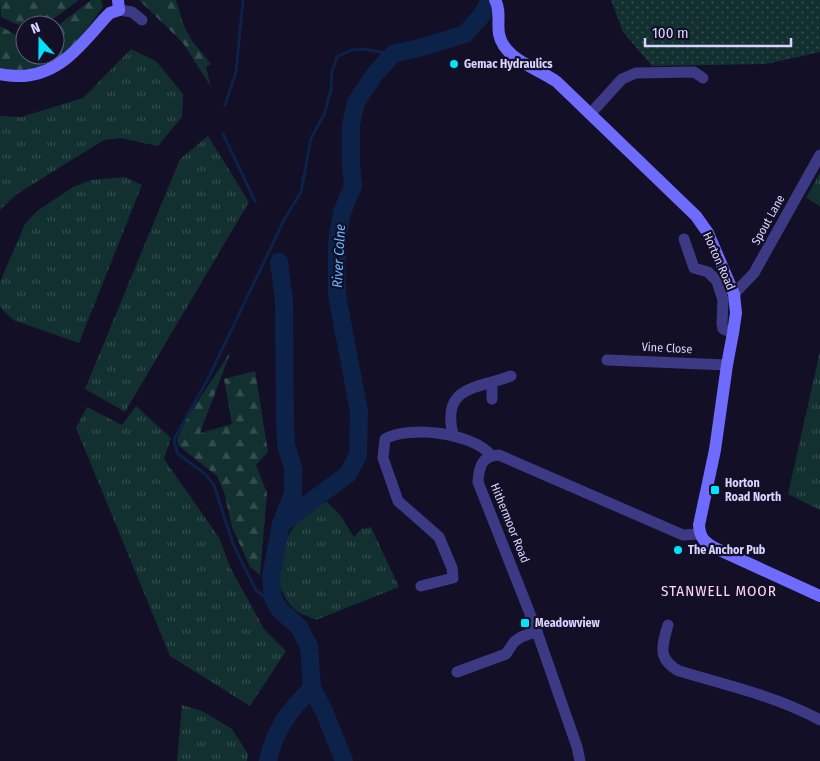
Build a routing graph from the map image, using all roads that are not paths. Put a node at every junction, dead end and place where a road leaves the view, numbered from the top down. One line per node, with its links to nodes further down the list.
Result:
1 (496, 1): 6 (street, Horton Road)
2 (118, 5): 3 (street); 4 (street)
3 (142, 20)
4 (0, 74)
5 (704, 78): 6 (street)
6 (591, 113): 9 (street, Horton Road)
7 (820, 155): 9 (street, Spout Lane)
8 (684, 239): 10 (street)
9 (734, 294): 10 (street, Horton Road)
10 (733, 333): 12 (street, Horton Road)
11 (612, 356): 12 (street, Vine Close)
12 (727, 365): 18 (street, Horton Road)
13 (511, 376): 14 (street)
14 (492, 383): 15 (street); 16 (street)
15 (492, 399)
16 (453, 435): 17 (street); 19 (street)
17 (490, 455): 18 (street); 22 (street, Hithermoor Road)
18 (699, 534): 20 (street)
19 (421, 586)
20 (820, 596)
21 (668, 625): 24 (street)
22 (537, 631): 23 (street); 25 (street, Hithermoor Road)
23 (457, 672)
24 (820, 720)
25 (580, 761)

